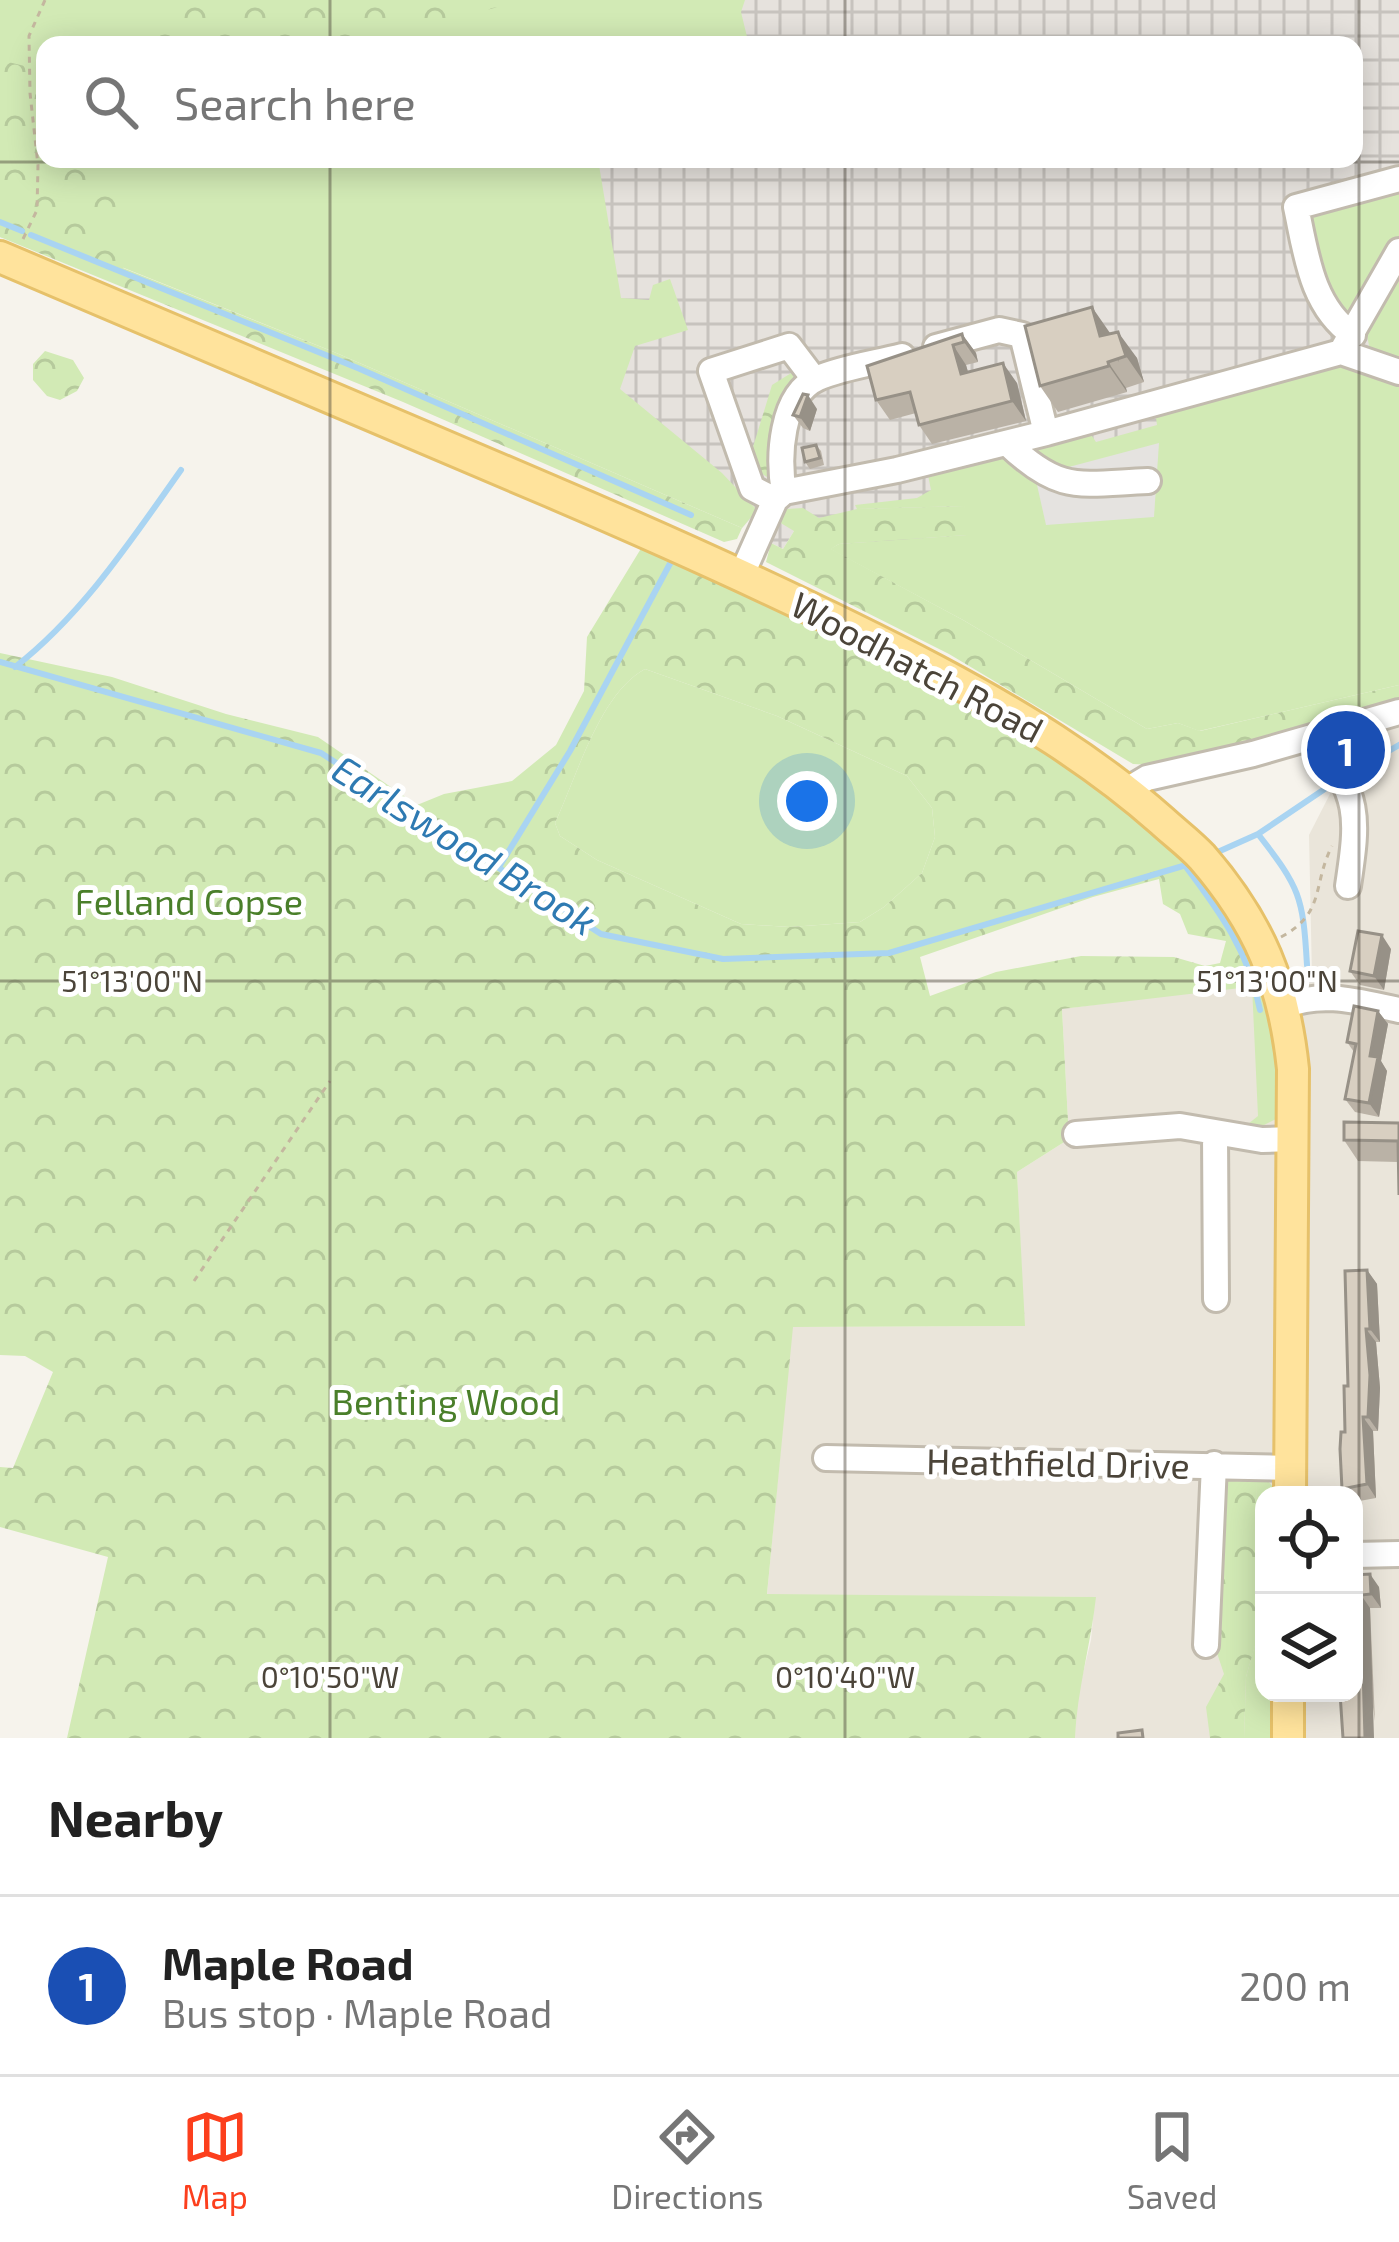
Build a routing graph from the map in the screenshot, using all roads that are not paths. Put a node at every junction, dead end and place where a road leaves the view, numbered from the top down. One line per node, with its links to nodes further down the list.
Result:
1 (1399, 179): 4 (street)
2 (1399, 251): 4 (street)
3 (5, 260): 11 (main road, Woodhatch Road)
4 (1347, 344): 5 (street); 7 (street)
5 (1399, 371)
6 (814, 380): 7 (street); 10 (street); 10 (street)
7 (1046, 433): 8 (street)
8 (1007, 442): 9 (street); 10 (street)
9 (1148, 481)
10 (780, 496): 11 (street)
11 (742, 574): 14 (main road, Woodhatch Road)
12 (1399, 712): 13 (street)
13 (1317, 736): 14 (street); 15 (street)
14 (1127, 790): 16 (main road, Woodhatch Road)
15 (1348, 886)
16 (1284, 1006): 17 (street); 20 (main road, Woodhatch Road)
17 (1399, 1010)
18 (1076, 1134): 19 (street)
19 (1215, 1134): 20 (street); 21 (street)
20 (1293, 1139): 24 (main road, Woodhatch Road)
21 (1216, 1299)
22 (826, 1458): 23 (street, Heathfield Drive)
23 (1214, 1464): 24 (street, Heathfield Drive); 27 (street)
24 (1290, 1481)
25 (1399, 1554): 26 (street)
26 (1363, 1555)
27 (1206, 1645)
28 (1288, 1702): 29 (main road)
29 (1288, 1738)

